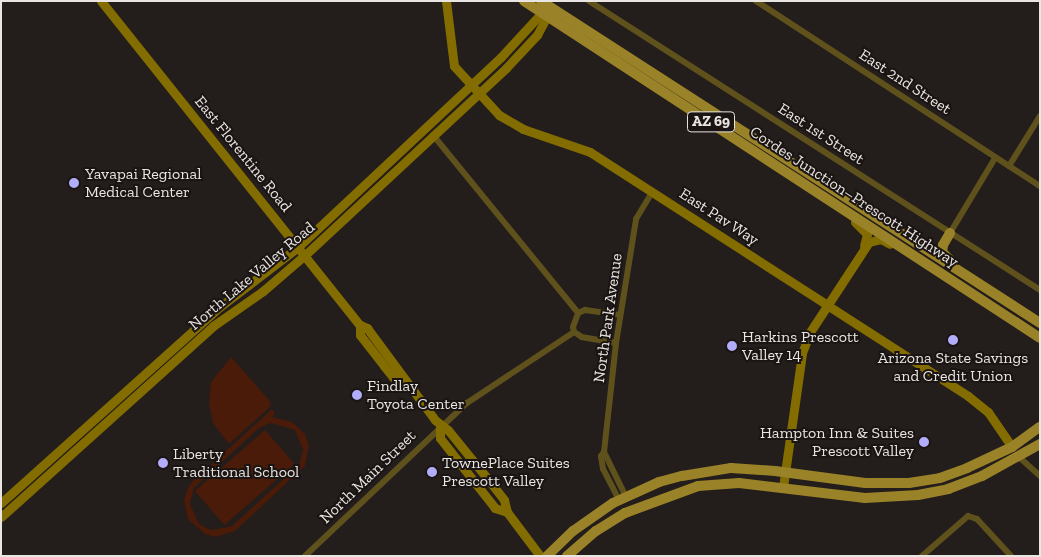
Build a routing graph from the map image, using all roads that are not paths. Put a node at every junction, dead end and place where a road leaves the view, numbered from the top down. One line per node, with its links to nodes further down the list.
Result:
1 (101, 1): 17 (street, East Florentine Road)
2 (446, 1): 7 (street, East Pav Way)
3 (524, 1): 6 (main road, Cordes Junction–Prescott Highway / AZ 69)
4 (589, 1): 16 (street, East 1st Street)
5 (756, 1): 11 (street, East 2nd Street)
6 (546, 7): 7 (street, North Lake Valley Road); 8 (street, North Lake Valley Road); 12 (main road, Cordes Junction–Prescott Highway / AZ 69); 23 (main road, Cordes Junction–Prescott Highway / AZ 69)
7 (470, 86): 8 (street, East Pav Way); 17 (street, North Lake Valley Road)
8 (477, 93): 10 (street, North Lake Valley Road); 15 (street, East Pav Way)
9 (1040, 116): 13 (street)
10 (433, 135): 19 (street, North Lake Valley Road); 24 (street)
11 (995, 158): 13 (street, East 2nd Street); 16 (street)
12 (777, 164): 18 (street); 20 (main road, Cordes Junction–Prescott Highway / AZ 69)
13 (1009, 166): 14 (street, East 2nd Street)
14 (1040, 186)
15 (652, 192): 22 (street, East Pav Way); 25 (street, North Park Avenue)
16 (950, 233): 21 (street, East 1st Street); 23 (main road)
17 (298, 247): 19 (street, East Florentine Road); 41 (street, North Lake Valley Road)
18 (863, 249): 20 (street); 22 (street)
19 (305, 255): 30 (street, East Florentine Road); 42 (street, North Lake Valley Road)
20 (934, 268): 28 (main road, Cordes Junction–Prescott Highway / AZ 69)
21 (1040, 290)
22 (827, 304): 34 (street, East Pav Way); 36 (street)
23 (1016, 308): 26 (main road, Cordes Junction–Prescott Highway / AZ 69)
24 (578, 313): 25 (street); 27 (street)
25 (620, 315): 29 (street, North Park Avenue)
26 (1040, 323)
27 (574, 332): 29 (street); 30 (street, North Main Street)
28 (1040, 338)
29 (616, 343): 40 (street, North Park Avenue)
30 (440, 427): 43 (street, North Main Street); 44 (street, East Florentine Road)
31 (1040, 427): 34 (main road)
32 (1040, 431): 35 (main road)
33 (1040, 444): 35 (main road)
34 (1012, 447): 36 (main road); 38 (main road)
35 (1019, 457): 37 (street); 38 (main road)
36 (784, 472): 39 (street); 40 (main road)
37 (1040, 476)
38 (977, 478): 39 (main road)
39 (783, 487): 46 (main road)
40 (622, 498): 45 (main road)
41 (1, 503)
42 (1, 517)
43 (305, 556)
44 (540, 556)
45 (547, 556)
46 (567, 556)
47 (922, 556): 48 (street)
48 (1011, 556)

